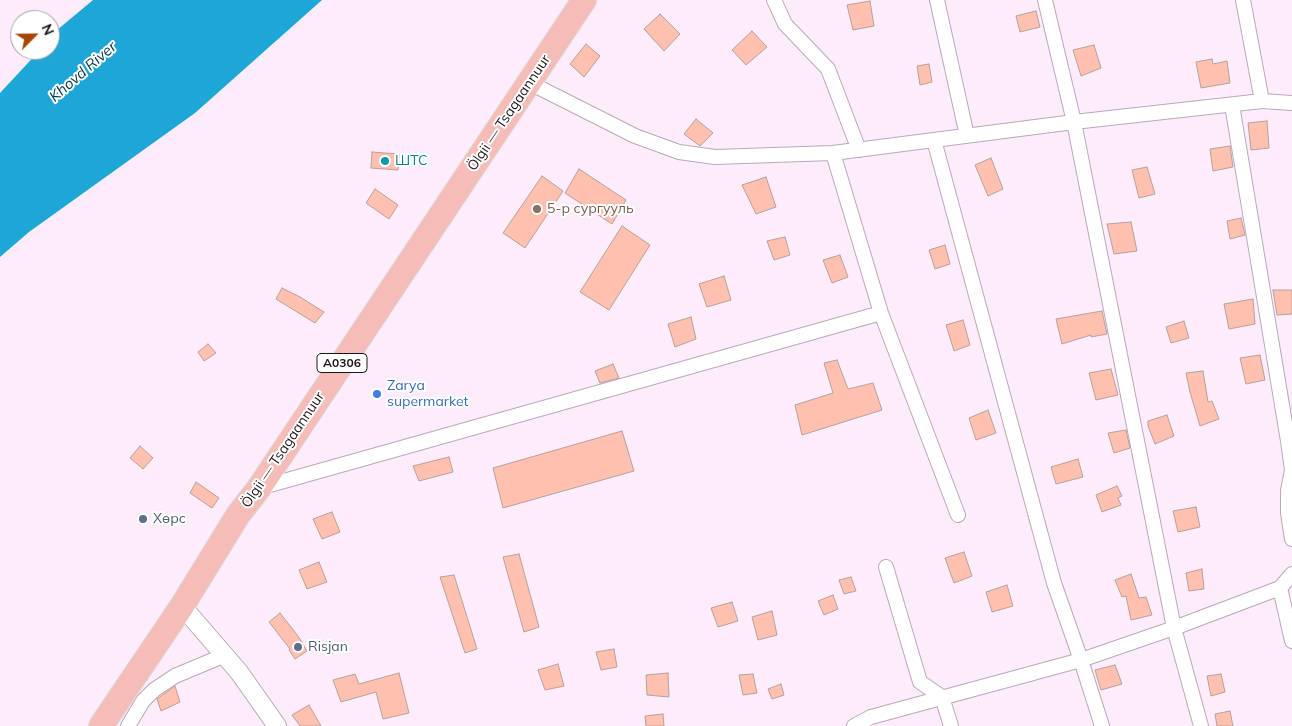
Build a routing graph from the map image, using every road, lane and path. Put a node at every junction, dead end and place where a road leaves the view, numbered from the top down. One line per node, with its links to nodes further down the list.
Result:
1 (584, 0): 6 (highway, Ölgii — Tsagaannuur / A0306)
2 (774, 0): 13 (street)
3 (937, 0): 11 (street)
4 (1045, 0): 10 (street)
5 (1243, 0): 7 (street)
6 (530, 83): 14 (street); 16 (highway, Ölgii — Tsagaannuur / A0306)
7 (1262, 100): 8 (street); 9 (street)
8 (1292, 102)
9 (1232, 105): 10 (street); 18 (street)
10 (1074, 122): 11 (street); 23 (street)
11 (966, 136): 12 (street)
12 (934, 140): 13 (street); 26 (street)
13 (860, 150): 14 (street)
14 (833, 153): 15 (street)
15 (881, 313): 16 (street); 17 (street)
16 (259, 488): 22 (highway, Ölgii — Tsagaannuur / A0306)
17 (958, 515)
18 (1292, 539)
19 (886, 567): 27 (street)
20 (1292, 574): 21 (street)
21 (1280, 588): 23 (street); 24 (street)
22 (182, 606): 25 (street); 29 (highway, Ölgii — Tsagaannuur / A0306)
23 (1174, 628): 26 (street); 35 (street)
24 (1292, 641)
25 (225, 655): 30 (street); 31 (street)
26 (1081, 660): 27 (street); 34 (street)
27 (942, 697): 28 (street); 33 (street)
28 (873, 721): 32 (street)
29 (101, 726)
30 (128, 726)
31 (276, 726)
32 (854, 726)
33 (952, 726)
34 (1102, 726)
35 (1201, 726)

